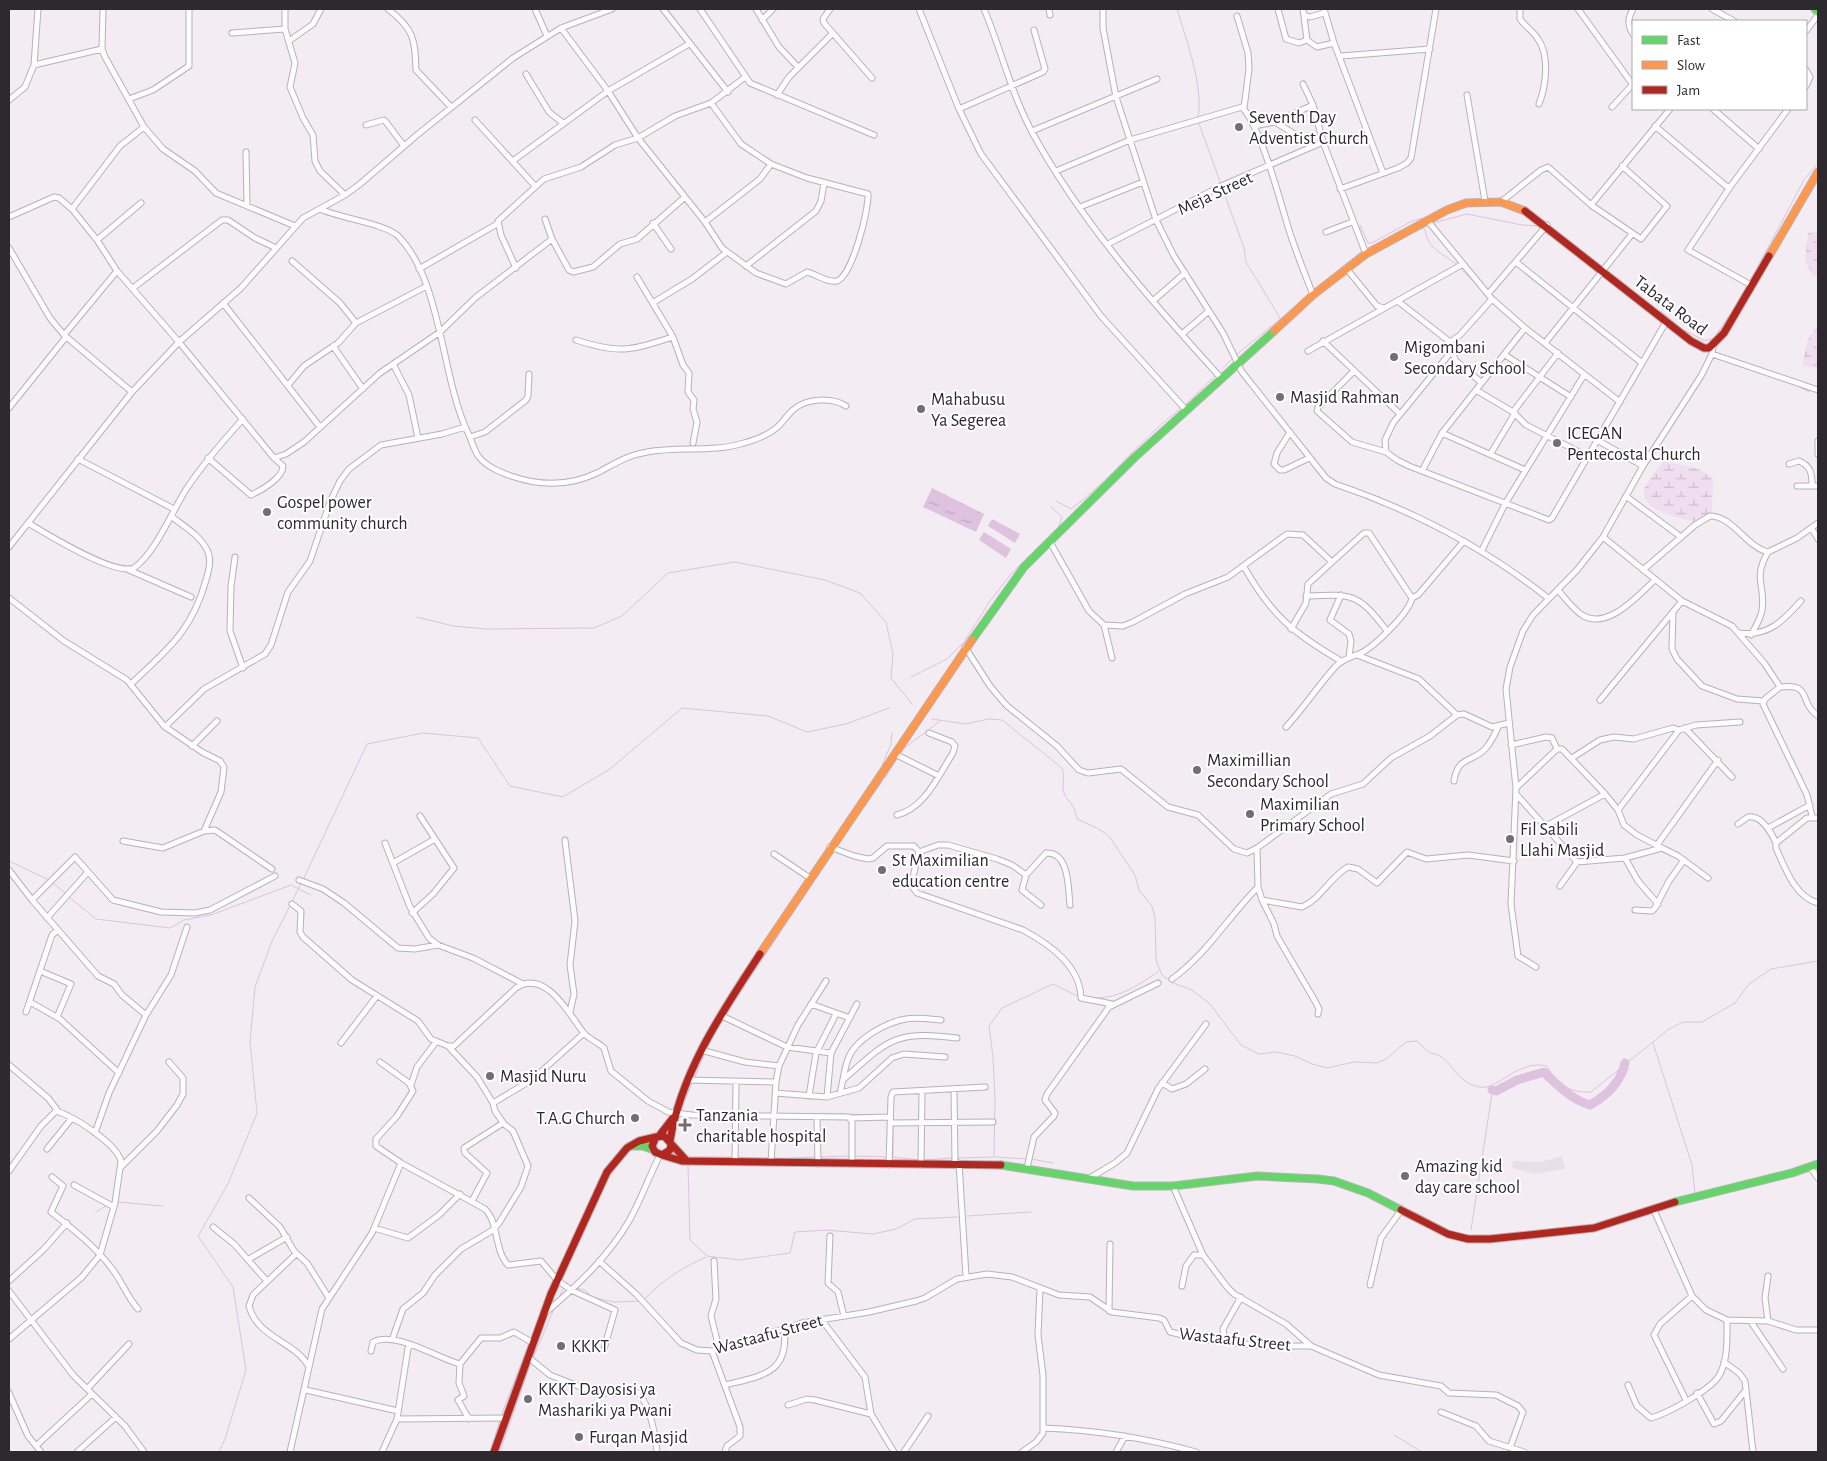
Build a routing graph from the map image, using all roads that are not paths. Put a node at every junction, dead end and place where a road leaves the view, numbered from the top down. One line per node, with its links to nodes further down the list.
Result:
1 (38, 9): 46 (street)
2 (103, 9): 43 (street)
3 (189, 9): 64 (street)
4 (285, 9): 32 (street)
5 (321, 9): 40 (street)
6 (388, 9): 68 (street)
7 (536, 9): 38 (street)
8 (612, 9): 31 (street)
9 (663, 9): 42 (street)
10 (700, 9): 50 (street)
11 (756, 9): 29 (street)
12 (773, 9): 29 (street)
13 (830, 9): 37 (street)
14 (919, 9): 71 (street)
15 (984, 9): 56 (street)
16 (1103, 9): 62 (street)
17 (1278, 9): 39 (street)
18 (1303, 9): 27 (street)
19 (1436, 9): 44 (street)
20 (1520, 9): 66 (street)
21 (1578, 9): 54 (street)
22 (1633, 9): 35 (street)
23 (1712, 9): 30 (street)
24 (1815, 9): 26 (main road)
25 (1324, 11): 27 (street); 41 (street)
26 (1818, 14): 34 (street)
27 (1304, 15): 39 (street)
28 (1237, 16): 70 (street)
29 (762, 20): 47 (street)
30 (1732, 20)
31 (561, 28): 38 (street); 58 (street)
32 (285, 29): 36 (street); 40 (street)
33 (1034, 30): 56 (street)
34 (1807, 30)
35 (1632, 32)
36 (232, 33)
37 (832, 34): 47 (street); 51 (street)
38 (548, 36): 68 (street)
39 (1307, 40): 41 (street)
40 (289, 41): 103 (street)
41 (1334, 43): 45 (street)
42 (689, 44): 58 (street); 59 (street)
43 (102, 49): 46 (street); 64 (street)
44 (1430, 49): 45 (street); 97 (street)
45 (1341, 56): 97 (street)
46 (34, 65): 63 (street)
47 (798, 68): 60 (street)
48 (1807, 72): 55 (street)
49 (526, 74): 77 (street)
50 (744, 78): 59 (street); 60 (street)
51 (872, 78)
52 (1156, 79): 62 (street)
53 (1303, 84): 67 (street)
54 (1632, 84)
55 (1807, 84)
56 (1011, 85): 71 (street); 82 (street)
57 (1632, 86): 69 (street)
58 (608, 91): 77 (street); 84 (street)
59 (728, 92): 65 (street)
60 (777, 95): 83 (street)
61 (1468, 96): 105 (street)
62 (1116, 97): 82 (street); 85 (street)
63 (9, 100)
64 (129, 100): 81 (street)
65 (711, 103): 84 (street); 92 (street)
66 (1539, 104)
67 (1313, 105): 76 (street); 86 (street)
68 (451, 107): 87 (street)
69 (1612, 107)
70 (1244, 108): 79 (street); 85 (street)
71 (959, 109): 194 (street)
72 (1669, 110): 80 (street)
73 (1714, 110): 89 (street)
74 (1787, 110): 89 (street)
75 (475, 120): 91 (street)
76 (1275, 122): 79 (street); 88 (street)
77 (563, 123): 91 (street)
78 (366, 125): 87 (street)
79 (1254, 126): 94 (street)
80 (1655, 126): 93 (street); 101 (street)
81 (144, 127): 109 (street); 111 (street)
82 (1032, 131): 95 (street)
83 (874, 135)
84 (638, 138): 100 (street); 104 (street)
85 (1130, 140): 95 (street); 98 (street)
86 (1323, 142): 88 (street, Meja Street); 102 (street)
87 (404, 146): 103 (street)
88 (1314, 146): 94 (street, Meja Street)
89 (1759, 149): 101 (street)
90 (246, 152): 109 (street)
91 (514, 160): 100 (street)
92 (771, 164): 99 (street); 117 (street)
93 (1622, 166): 108 (street); 124 (street)
94 (1269, 167): 115 (street, Meja Street); 148 (street)
95 (1056, 172): 110 (street)
96 (1818, 172): 144 (main road, Tabata Road)
97 (1383, 173): 102 (street)
98 (1143, 182): 110 (street); 115 (street)
99 (824, 184): 136 (street); 136 (street)
100 (535, 186): 120 (street)
101 (1730, 187): 144 (street)
102 (1340, 189): 118 (street)
103 (345, 195): 112 (street)
104 (685, 197): 117 (street); 119 (street)
105 (1485, 201): 106 (main road, Tabata Road); 116 (main road, Tabata Road)
106 (1501, 202): 108 (street); 121 (main road, Tabata Road)
107 (141, 203): 126 (street)
108 (1592, 204): 124 (street)
109 (247, 206): 122 (street)
110 (1080, 206): 127 (street)
111 (72, 209): 113 (street); 126 (street)
112 (320, 209): 122 (street); 139 (street)
113 (9, 217)
114 (545, 219): 125 (street)
115 (1156, 220): 127 (street, Meja Street); 142 (street)
116 (1427, 220): 132 (main road, Tabata Road); 135 (street)
117 (706, 222): 131 (street)
118 (1352, 222): 123 (street); 132 (street)
119 (653, 223): 125 (street); 130 (street)
120 (497, 224): 137 (street); 139 (street)
121 (1547, 225): 134 (street); 140 (main road, Tabata Road)
122 (295, 226): 129 (street)
123 (1326, 232)
124 (1632, 234): 140 (street)
125 (552, 239): 137 (street)
126 (97, 240): 141 (street)
127 (1108, 244): 150 (street)
128 (9, 248): 162 (street)
129 (276, 248): 146 (street); 153 (street)
130 (671, 249)
131 (727, 252): 136 (street); 151 (street)
132 (1366, 254): 138 (main road, Tabata Road)
133 (292, 261): 158 (street)
134 (1516, 262): 147 (street); 155 (street)
135 (1463, 264): 147 (street); 152 (street)
136 (746, 266)
137 (516, 268): 160 (street)
138 (1346, 268): 148 (main road, Tabata Road); 154 (street)
139 (419, 269): 145 (street)
140 (1602, 270): 155 (street); 157 (main road, Tabata Road)
141 (117, 271): 146 (street); 162 (street)
142 (1185, 273): 150 (street); 156 (street)
143 (637, 277): 151 (street)
144 (1752, 285): 170 (main road, Tabata Road)
145 (426, 287): 158 (street); 160 (street)
146 (133, 288): 166 (street)
147 (1488, 294): 149 (street)
148 (1313, 295): 176 (main road, Tabata Road)
149 (1492, 299): 159 (street); 167 (street)
150 (1154, 300): 161 (street)
151 (654, 302): 163 (street)
152 (1399, 302): 154 (street); 167 (street)
153 (223, 304): 166 (street); 185 (street)
154 (1386, 308): 165 (street)
155 (1574, 310): 168 (street); 177 (street)
156 (1209, 311): 161 (street); 176 (street)
157 (1666, 322): 170 (main road, Tabata Road); 177 (street)
158 (356, 323): 169 (street)
159 (1525, 328): 168 (street); 175 (street)
160 (440, 332): 178 (street); 199 (street)
161 (1182, 334): 182 (street)
162 (65, 336): 189 (street); 193 (street)
163 (673, 337): 164 (street); 207 (street)
164 (576, 340)
165 (1323, 341): 171 (street); 179 (street)
166 (179, 342): 189 (street); 197 (street)
167 (1450, 342): 172 (street)
168 (1545, 343): 173 (street)
169 (333, 346): 185 (street); 186 (street)
170 (1713, 346): 174 (street)
171 (1308, 351)
172 (1451, 352): 184 (street); 196 (street)
173 (1558, 354): 181 (street); 183 (street)
174 (1712, 354): 188 (street); 217 (street)
175 (1505, 355): 183 (street); 184 (street)
176 (1237, 363): 182 (main road, Tabata Road); 200 (street)
177 (1642, 363): 191 (street)
178 (393, 364): 186 (street); 203 (street)
179 (1354, 371): 196 (street); 208 (street)
180 (529, 374): 204 (street)
181 (1584, 375): 190 (street); 191 (street)
182 (1221, 378): 194 (main road, Tabata Road)
183 (1539, 378): 190 (street); 195 (street)
184 (1482, 383): 187 (street)
185 (289, 384): 198 (street)
186 (364, 389): 198 (street)
187 (1476, 390): 195 (street); 201 (street)
188 (1818, 390)
189 (132, 392): 215 (street)
190 (1571, 397): 202 (street)
191 (1620, 402): 205 (street)
192 (846, 406): 204 (street)
193 (9, 408)
194 (1186, 410): 233 (main road, Tabata Road)
195 (1514, 413): 202 (street); 209 (street)
196 (1400, 414): 208 (street)
197 (243, 419): 212 (street); 213 (street)
198 (320, 427): 213 (street)
199 (465, 427): 203 (street); 204 (street)
200 (1290, 432): 214 (street); 214 (street)
201 (1442, 433): 209 (street); 219 (street)
202 (1547, 434): 211 (street); 218 (street)
203 (418, 438): 264 (street)
204 (470, 438)
205 (1597, 440): 211 (street); 217 (street)
206 (1818, 441): 210 (street)
207 (693, 443)
208 (1386, 452): 219 (street)
209 (1491, 453): 218 (street)
210 (1818, 454)
211 (1587, 456): 224 (street)
212 (208, 458): 213 (street); 225 (street)
213 (274, 458)
214 (1309, 458): 234 (street)
215 (78, 459): 225 (street); 227 (street)
216 (1789, 464): 220 (street)
217 (1643, 466): 223 (street)
218 (1525, 470): 224 (street)
219 (1422, 471): 224 (street)
220 (1812, 485): 221 (street); 222 (street)
221 (1797, 486)
222 (1818, 486)
223 (1627, 497): 230 (street); 231 (street)
224 (1505, 504): 236 (street)
225 (174, 509): 226 (street)
226 (171, 516): 241 (street); 265 (street)
227 (28, 523): 235 (street); 241 (street)
228 (1818, 523): 229 (street)
229 (1812, 529): 232 (street); 237 (street)
230 (1603, 537): 242 (street); 244 (street)
231 (1681, 537): 237 (street); 242 (street)
232 (1818, 539)
233 (1050, 542): 254 (street); 259 (main road, Tabata Road)
234 (1464, 542): 236 (street); 249 (street)
235 (9, 547)
236 (1482, 550): 250 (street)
237 (1768, 552): 258 (street)
238 (235, 557): 264 (street)
239 (1332, 562): 240 (street); 246 (street); 249 (street)
240 (1244, 567): 254 (street); 255 (street)
241 (130, 570): 248 (street)
242 (1644, 570): 243 (street)
243 (1654, 580): 244 (street); 251 (street)
244 (1558, 590): 250 (street)
245 (1341, 595): 246 (street); 256 (street); 261 (street)
246 (1306, 596): 255 (street)
247 (9, 598): 265 (street)
248 (191, 598)
249 (1412, 598): 256 (street)
250 (1548, 598): 273 (street)
251 (1682, 601): 253 (street); 257 (street)
252 (1801, 601): 258 (street)
253 (1673, 612): 267 (street); 268 (street)
254 (1104, 625): 262 (street)
255 (1291, 629): 263 (street)
256 (1387, 631): 260 (street)
257 (1739, 633): 258 (street); 266 (street)
258 (1750, 635)
259 (965, 647): 282 (main road, Tabata Road); 308 (street)
260 (1356, 655): 261 (street); 269 (street)
261 (1349, 657): 263 (street)
262 (1112, 658)
263 (1341, 661): 275 (street)
264 (242, 668): 274 (street)
265 (131, 684): 274 (street)
266 (1780, 686): 268 (street); 270 (street)
267 (1600, 700)
268 (1763, 701): 291 (street)
269 (1457, 715): 276 (street); 308 (street)
270 (1818, 716)
271 (217, 721): 280 (street)
272 (1740, 722): 277 (street)
273 (1509, 723): 276 (street); 279 (street)
274 (165, 727): 280 (street)
275 (1286, 727)
276 (1498, 727): 287 (street)
277 (1682, 729): 283 (street); 284 (street); 292 (street)
278 (929, 733): 285 (street)
279 (1511, 745): 281 (street); 288 (street)
280 (192, 746): 300 (street)
281 (1557, 749): 283 (street); 288 (street)
282 (895, 754): 285 (street); 306 (main road, Tabata Road)
283 (1572, 758): 290 (street)
284 (1718, 760): 286 (street); 307 (street)
285 (940, 776): 293 (street)
286 (1732, 777)
287 (1454, 781)
288 (1516, 788): 289 (street)
289 (1516, 794): 298 (street); 313 (street)
290 (1606, 794): 292 (street); 298 (street)
291 (1810, 805): 295 (street); 299 (street)
292 (1618, 810): 307 (street)
293 (897, 815)
294 (420, 816): 301 (street)
295 (1812, 816): 296 (street); 305 (street)
296 (1818, 818)
297 (1738, 824): 299 (street)
298 (1546, 826): 314 (street)
299 (1768, 828): 305 (street)
300 (204, 831): 303 (street); 316 (street)
301 (434, 839): 315 (street); 334 (street)
302 (565, 840): 351 (street)
303 (123, 841)
304 (385, 843): 315 (street)
305 (1776, 843): 328 (street)
306 (830, 846): 309 (street); 321 (main road, Tabata Road)
307 (1660, 847): 311 (street); 312 (street)
308 (1257, 848): 325 (street)
309 (919, 852): 320 (street); 349 (street)
310 (774, 854): 321 (street)
311 (1625, 858): 314 (street); 330 (street)
312 (1684, 860): 322 (street); 330 (street)
313 (1514, 861): 327 (street); 339 (street)
314 (1577, 862): 324 (street)
315 (393, 863): 334 (street)
316 (272, 869)
317 (9, 870): 326 (street)
318 (87, 872): 319 (street); 326 (street); 335 (street)
319 (275, 876)
320 (1026, 876): 331 (street); 332 (street)
321 (810, 878): 355 (main road, Tabata Road)
322 (1708, 878)
323 (299, 880): 338 (street)
324 (1560, 886)
325 (1258, 887): 327 (street); 341 (street)
326 (32, 900): 335 (street)
327 (1262, 900): 353 (street)
328 (1818, 903)
329 (292, 904): 345 (street)
330 (1658, 904): 333 (street)
331 (1041, 905)
332 (1070, 906)
333 (1635, 910)
334 (412, 913): 338 (street)
335 (47, 918): 337 (street)
336 (186, 928): 354 (street)
337 (58, 930): 340 (street); 354 (street)
338 (438, 945): 344 (street)
339 (1536, 967)
340 (40, 971): 346 (street); 356 (street)
341 (1172, 979)
342 (826, 981): 347 (street)
343 (1158, 982): 349 (street)
344 (523, 984): 351 (street); 364 (street)
345 (376, 997): 362 (street); 363 (street)
346 (30, 1002): 350 (street); 356 (street)
347 (811, 1004): 352 (street); 365 (street)
348 (857, 1004): 357 (street)
349 (1112, 1004): 420 (street)
350 (26, 1012)
351 (570, 1012): 360 (street)
352 (836, 1014): 357 (street); 367 (street)
353 (1318, 1014)
354 (146, 1015): 375 (street)
355 (720, 1016): 365 (street); 366 (main road, Tabata Road)
356 (57, 1017): 375 (street)
357 (850, 1018): 368 (street)
358 (941, 1020): 377 (street)
359 (1206, 1024): 380 (street)
360 (584, 1033): 389 (street); 391 (street)
361 (956, 1038): 377 (street)
362 (436, 1042): 364 (street); 381 (street)
363 (341, 1043)
364 (448, 1046): 389 (street)
365 (787, 1047): 367 (street); 373 (street)
366 (701, 1050): 373 (street); 376 (main road, Tabata Road)
367 (816, 1052): 368 (street); 387 (street)
368 (832, 1053): 388 (street)
369 (945, 1057): 386 (street)
370 (169, 1062): 418 (street)
371 (380, 1062): 381 (street)
372 (9, 1065): 390 (street)
373 (779, 1066): 378 (street)
374 (1205, 1069): 380 (street)
375 (119, 1073): 402 (street)
376 (687, 1080): 379 (street); 391 (main road, Tabata Road)
377 (843, 1080): 386 (street)
378 (776, 1082): 379 (street); 385 (street)
379 (736, 1083): 392 (street)
380 (1162, 1083): 424 (street)
381 (411, 1085): 412 (street)
382 (984, 1087): 383 (street)
383 (954, 1090): 384 (street); 399 (street)
384 (922, 1091): 397 (street); 398 (street)
385 (775, 1093): 387 (street); 393 (street)
386 (840, 1094): 388 (street)
387 (809, 1096): 388 (street)
388 (827, 1097)
389 (493, 1103): 401 (street)
390 (58, 1111): 395 (street); 421 (street)
391 (675, 1115): 392 (street); 403 (main road); 404 (main road)
392 (735, 1117): 393 (street); 409 (street)
393 (774, 1117): 394 (street); 410 (street)
394 (817, 1117): 396 (street); 413 (street)
395 (72, 1118): 402 (street); 406 (street)
396 (851, 1118): 397 (street); 414 (street)
397 (890, 1120): 398 (street); 416 (street)
398 (922, 1122): 399 (street); 417 (street)
399 (955, 1122): 400 (street); 411 (street)
400 (993, 1122)
401 (503, 1123): 429 (street); 436 (street)
402 (95, 1133): 418 (street)
403 (657, 1137): 404 (main road); 405 (main road); 407 (main road)
404 (671, 1143): 407 (main road); 408 (main road)
405 (628, 1146): 407 (main road); 450 (main road)
406 (47, 1150)
407 (658, 1153): 408 (main road); 444 (street)
408 (686, 1160): 409 (main road)
409 (735, 1162): 410 (main road)
410 (771, 1162): 413 (main road)
411 (957, 1163): 417 (main road); 420 (main road); 446 (street)
412 (401, 1164): 427 (street); 435 (street)
413 (818, 1164): 414 (main road)
414 (852, 1164): 416 (main road)
415 (1818, 1164): 419 (main road)
416 (889, 1165): 417 (main road)
417 (921, 1165)
418 (121, 1167): 430 (street)
419 (1810, 1167): 423 (street); 431 (main road)
420 (1027, 1168): 424 (main road)
421 (9, 1171)
422 (52, 1177): 433 (street)
423 (1818, 1178)
424 (1088, 1179): 426 (main road)
425 (74, 1185): 430 (street)
426 (1173, 1186): 432 (main road); 441 (street)
427 (460, 1194): 429 (street); 435 (street)
428 (248, 1198): 438 (street)
429 (472, 1201): 436 (street)
430 (114, 1207): 442 (street)
431 (1653, 1208): 432 (main road); 456 (street)
432 (1402, 1209): 451 (street)
433 (67, 1223): 442 (street); 448 (street)
434 (213, 1227): 443 (street)
435 (374, 1228): 458 (street)
436 (493, 1230): 450 (street); 471 (street)
437 (830, 1236): 462 (street)
438 (287, 1238): 440 (street); 443 (street)
439 (1110, 1244): 460 (street)
440 (296, 1254): 449 (street); 458 (street)
441 (1203, 1254): 452 (street); 457 (street)
442 (100, 1255): 459 (street); 464 (street)
443 (249, 1259): 449 (street)
444 (600, 1261): 454 (street); 480 (street, Wastaafu Street)
445 (714, 1261): 477 (street)
446 (966, 1276): 453 (street, Wastaafu Street); 462 (street, Wastaafu Street)
447 (1768, 1276): 466 (street)
448 (9, 1280)
449 (266, 1280): 484 (street)
450 (557, 1280): 454 (street); 461 (main road)
451 (1370, 1285)
452 (1182, 1286)
453 (1040, 1289): 460 (street, Wastaafu Street); 504 (street)
454 (571, 1290): 461 (street); 478 (street)
455 (9, 1291): 464 (street)
456 (1692, 1296): 465 (street); 494 (street)
457 (1241, 1297): 472 (street); 476 (street)
458 (329, 1298): 484 (street)
459 (138, 1309)
460 (1110, 1311): 472 (street, Wastaafu Street)
461 (543, 1315): 473 (main road)
462 (844, 1316): 463 (street, Wastaafu Street)
463 (821, 1319): 468 (street, Wastaafu Street); 498 (street)
464 (31, 1320): 470 (street); 488 (street)
465 (1727, 1320): 467 (street); 482 (street)
466 (1768, 1321): 467 (street); 469 (street)
467 (1751, 1322): 485 (street)
468 (784, 1328): 477 (street, Wastaafu Street); 487 (street)
469 (1818, 1330)
470 (9, 1339)
471 (392, 1340): 475 (street); 479 (street)
472 (1225, 1342): 476 (street, Wastaafu Street)
473 (533, 1343): 481 (main road); 483 (street)
474 (129, 1344): 488 (street)
475 (411, 1345): 483 (street); 496 (street)
476 (1310, 1346): 507 (street, Wastaafu Street)
477 (719, 1348): 480 (street, Wastaafu Street)
478 (604, 1349)
479 (371, 1351)
480 (712, 1351): 487 (street)
481 (528, 1357): 501 (main road); 514 (street)
482 (1724, 1362): 490 (street); 492 (street)
483 (460, 1364): 503 (street)
484 (310, 1368): 489 (street)
485 (1783, 1369)
486 (1628, 1384): 494 (street)
487 (725, 1386): 515 (street)
488 (87, 1389): 491 (street)
489 (306, 1390): 496 (street); 511 (street)
490 (1746, 1390): 492 (street); 522 (street)
491 (92, 1394): 500 (street); 506 (street)
492 (1697, 1394): 494 (street)
493 (9, 1396): 506 (street)
494 (1686, 1400)
495 (788, 1405): 498 (street)
496 (398, 1411): 502 (street)
497 (1441, 1412): 507 (street)
498 (871, 1414): 516 (street)
499 (928, 1416): 517 (street)
500 (116, 1417): 509 (street); 510 (street)
501 (505, 1418): 503 (street); 513 (main road)
502 (397, 1419): 503 (street); 512 (street)
503 (469, 1419)
504 (1043, 1428): 505 (street); 518 (street)
505 (1125, 1436): 519 (street); 520 (street)
506 (37, 1445): 508 (street)
507 (1510, 1448): 521 (street)
508 (41, 1452)
509 (77, 1452)
510 (144, 1452)
511 (290, 1452)
512 (382, 1452)
513 (494, 1452)
514 (657, 1452)
515 (725, 1452)
516 (894, 1452)
517 (904, 1452)
518 (1022, 1452)
519 (1116, 1452)
520 (1193, 1452)
521 (1524, 1452)
522 (1754, 1452)

